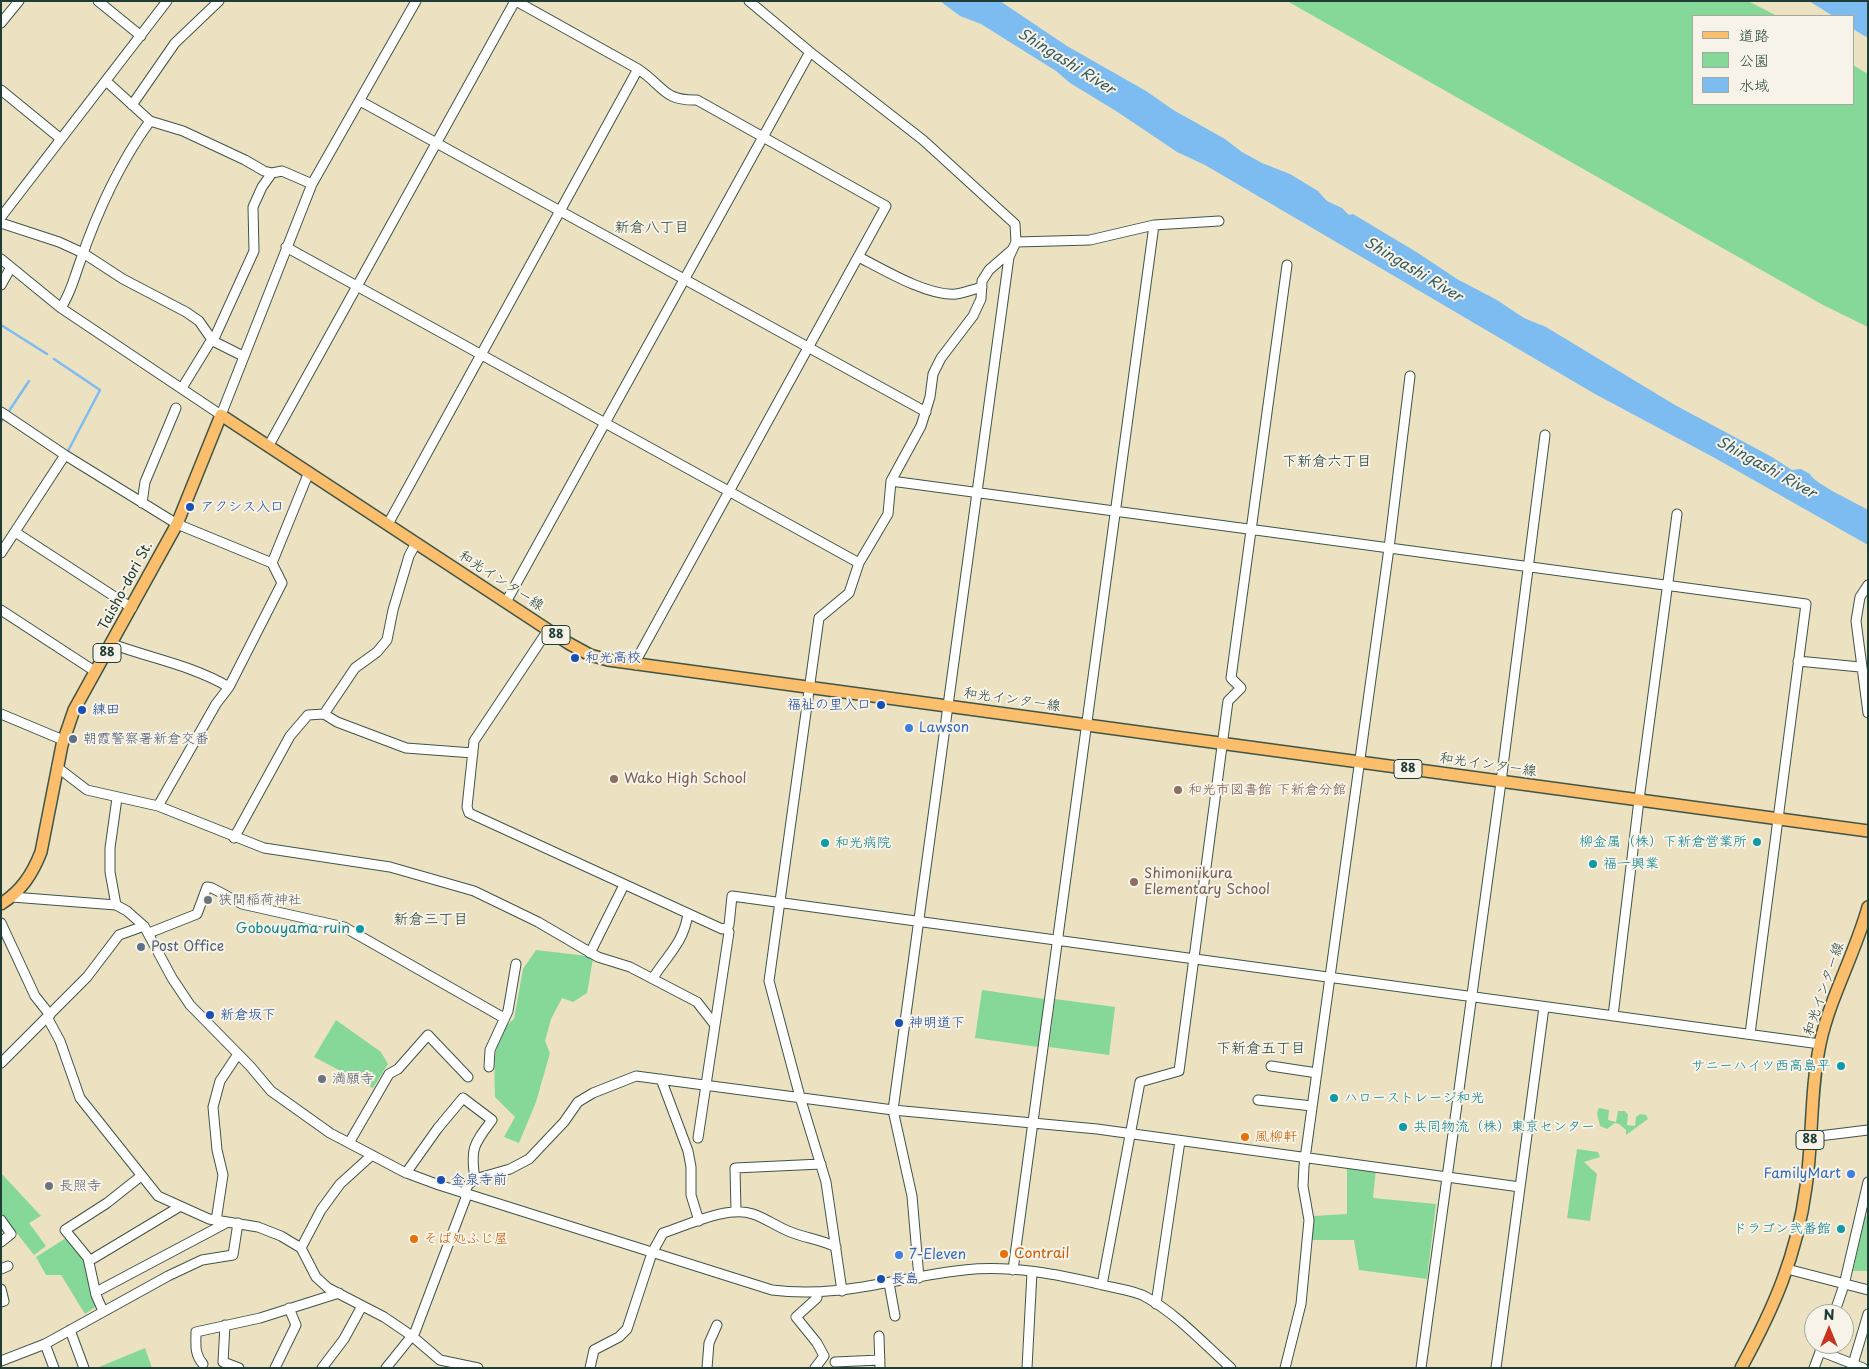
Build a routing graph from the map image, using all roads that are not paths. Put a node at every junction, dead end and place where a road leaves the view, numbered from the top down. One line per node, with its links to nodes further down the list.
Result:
1 (19, 1): 8 (street)
2 (98, 1): 9 (street)
3 (167, 1): 9 (street)
4 (218, 1): 15 (street)
5 (416, 1): 14 (street)
6 (516, 1): 11 (street); 19 (street)
7 (749, 1): 10 (street)
8 (1, 23)
9 (141, 36): 12 (street)
10 (810, 52): 17 (street); 27 (street)
11 (638, 69): 17 (street); 22 (street)
12 (106, 81): 15 (street); 18 (street)
13 (1, 90): 18 (street)
14 (360, 101): 19 (street); 21 (street)
15 (132, 105): 16 (street)
16 (150, 121): 20 (street); 29 (street)
17 (763, 137): 30 (street); 34 (street)
18 (62, 139): 23 (street)
19 (437, 143): 22 (street); 36 (street)
20 (272, 173): 21 (street); 39 (street)
21 (312, 184): 28 (street)
22 (560, 211): 34 (street); 41 (street)
23 (1, 217)
24 (1219, 221): 26 (street)
25 (1, 222): 29 (street)
26 (1154, 225): 27 (street); 58 (street)
27 (1014, 246): 37 (street); 56 (street)
28 (286, 247): 36 (street); 42 (street)
29 (84, 253): 38 (street); 39 (street)
30 (859, 256): 37 (street); 40 (street)
31 (1, 259): 33 (street)
32 (1287, 265): 62 (street)
33 (11, 267): 35 (street); 38 (street)
34 (684, 280): 40 (street); 49 (street)
35 (1, 285)
36 (358, 286): 41 (street); 51 (street)
37 (982, 287): 47 (street)
38 (61, 308): 44 (street)
39 (212, 340): 42 (street); 44 (street)
40 (808, 349): 47 (street); 55 (street)
41 (482, 354): 49 (street); 61 (street)
42 (243, 356): 48 (street)
43 (1410, 376): 65 (street)
44 (182, 388): 48 (street)
45 (176, 408): 57 (street)
46 (1, 412): 52 (street)
47 (926, 412): 54 (street)
48 (221, 414): 51 (main road, 和光インター線 / 88); 60 (main road, Taisho-dori St. / 88)
49 (606, 423): 55 (street); 72 (street)
50 (1545, 435): 69 (street)
51 (269, 445): 53 (main road, 和光インター線 / 88)
52 (65, 455): 57 (street); 63 (street)
53 (309, 472): 61 (main road, 和光インター線 / 88); 67 (street)
54 (891, 481): 56 (street); 68 (street)
55 (729, 492): 68 (street); 78 (street)
56 (978, 494): 58 (street); 83 (street)
57 (142, 503): 60 (street)
58 (1114, 512): 62 (street); 87 (street)
59 (1678, 514): 70 (street)
60 (177, 524): 67 (street); 73 (main road, Taisho-dori St. / 88)
61 (388, 524): 64 (main road, 和光インター線 / 88)
62 (1252, 529): 65 (street); 89 (street)
63 (15, 532): 66 (street); 73 (street)
64 (416, 543): 72 (main road, 和光インター線 / 88); 86 (street)
65 (1389, 548): 69 (street); 91 (street)
66 (1, 553)
67 (272, 562): 81 (street)
68 (859, 563): 82 (street)
69 (1529, 567): 70 (street); 93 (street)
70 (1668, 585): 77 (street); 95 (street)
71 (1866, 588): 79 (street)
72 (506, 602): 75 (main road, 和光インター線 / 88)
73 (132, 608): 76 (main road, Taisho-dori St. / 88)
74 (1, 610): 80 (street)
75 (548, 630): 78 (main road, 和光インター線 / 88); 90 (street)
76 (112, 644): 80 (main road, Taisho-dori St. / 88); 81 (street)
77 (1798, 661): 79 (street); 97 (street)
78 (636, 665): 82 (main road, 和光インター線 / 88)
79 (1860, 667): 84 (street)
80 (96, 672): 88 (main road, Taisho-dori St. / 88)
81 (229, 687): 96 (street)
82 (810, 688): 83 (main road, 和光インター線 / 88); 102 (street)
83 (948, 707): 87 (main road, 和光インター線 / 88); 107 (street)
84 (1868, 713)
85 (1, 714): 88 (street)
86 (324, 714): 90 (street); 99 (street)
87 (1086, 725): 89 (main road, 和光インター線 / 88); 111 (street)
88 (64, 740): 92 (main road, Taisho-dori St. / 88)
89 (1222, 744): 91 (main road, 和光インター線 / 88); 113 (street)
90 (473, 753): 100 (street)
91 (1359, 763): 93 (main road, 和光インター線 / 88); 116 (street)
92 (57, 766): 94 (street); 101 (main road, Taisho-dori St. / 88)
93 (1501, 782): 95 (main road, 和光インター線 / 88); 117 (street)
94 (117, 798): 96 (street); 104 (street)
95 (1638, 800): 97 (main road, 和光インター線 / 88); 120 (street)
96 (158, 806): 99 (street)
97 (1777, 819): 98 (main road, 和光インター線 / 88); 123 (street)
98 (1868, 831)
99 (234, 838): 112 (street)
100 (624, 885): 106 (street); 112 (street)
101 (12, 897): 103 (main road, Taisho-dori St. / 88); 104 (street)
102 (780, 903): 107 (street); 109 (street); 133 (street)
103 (1, 904)
104 (116, 905): 110 (street)
105 (1868, 907): 124 (main road, 和光インター線 / 88)
106 (688, 914): 109 (street); 115 (street)
107 (918, 922): 111 (street); 136 (street)
108 (1, 923): 119 (street)
109 (727, 928): 122 (street)
110 (147, 930): 119 (street); 121 (street); 125 (street)
111 (1059, 940): 113 (street); 137 (street)
112 (590, 953): 115 (street)
113 (1192, 959): 116 (street); 139 (street)
114 (516, 964): 121 (street)
115 (653, 978): 122 (street)
116 (1331, 978): 117 (street); 129 (street)
117 (1472, 997): 118 (street); 149 (street)
118 (1544, 1007): 120 (street); 152 (street)
119 (48, 1016): 126 (street); 148 (street)
120 (1613, 1016): 123 (street)
121 (504, 1018): 128 (street)
122 (715, 1025): 132 (street)
123 (1750, 1034): 124 (street)
124 (1820, 1044): 140 (main road, 和光インター線 / 88)
125 (238, 1054): 143 (street); 158 (street)
126 (1, 1062)
127 (1271, 1066): 129 (street)
128 (489, 1068)
129 (1317, 1073): 135 (street)
130 (468, 1077): 143 (street)
131 (660, 1079): 132 (street); 150 (street); 159 (street)
132 (706, 1085): 133 (street); 141 (street)
133 (800, 1096): 136 (street); 146 (street)
134 (1258, 1100): 135 (street)
135 (1312, 1106): 145 (street)
136 (893, 1110): 137 (street); 169 (street)
137 (1034, 1124): 139 (street); 167 (street)
138 (1868, 1130): 140 (street)
139 (1131, 1134): 142 (street); 171 (street)
140 (1811, 1137): 166 (main road, 和光インター線 / 88)
141 (698, 1138)
142 (1180, 1141): 145 (street); 180 (street)
143 (348, 1143): 144 (street)
144 (372, 1155): 147 (street); 163 (street)
145 (1306, 1158): 149 (street); 213 (street)
146 (820, 1164): 156 (street); 162 (street)
147 (406, 1173): 150 (street); 153 (street)
148 (141, 1176): 154 (street); 165 (street)
149 (1448, 1177): 152 (street); 214 (street)
150 (475, 1179): 153 (street)
151 (1868, 1182): 155 (street)
152 (1520, 1187): 215 (street)
153 (466, 1194): 164 (street); 190 (street)
154 (179, 1207): 158 (street); 165 (street)
155 (1865, 1210): 172 (street)
156 (736, 1211): 159 (street); 162 (street)
157 (1, 1220): 161 (street)
158 (216, 1221): 160 (street)
159 (699, 1222): 164 (street)
160 (233, 1223): 163 (street); 176 (street); 184 (street)
161 (1, 1242)
162 (836, 1247): 175 (street)
163 (301, 1248): 177 (street)
164 (652, 1253): 178 (street); 208 (street)
165 (89, 1261): 176 (street)
166 (1787, 1269): 172 (street); 216 (main road, 和光インター線 / 88)
167 (1013, 1270): 168 (street); 169 (street)
168 (1032, 1272): 171 (street); 211 (street)
169 (919, 1278): 170 (street)
170 (889, 1283): 175 (street); 186 (street)
171 (1102, 1285): 180 (street)
172 (1844, 1285): 174 (street); 181 (street)
173 (1, 1289): 179 (street)
174 (1868, 1290)
175 (842, 1291): 178 (street)
176 (96, 1292): 184 (street)
177 (338, 1293): 182 (street); 183 (street)
178 (817, 1294): 195 (street)
179 (1, 1302)
180 (1156, 1304): 212 (street)
181 (1837, 1304)
182 (362, 1306): 190 (street); 206 (street)
183 (289, 1308): 187 (street); 205 (street)
184 (103, 1311): 189 (street)
185 (1868, 1314): 199 (street)
186 (895, 1316)
187 (225, 1324): 197 (street); 204 (street)
188 (717, 1325): 209 (street)
189 (70, 1330): 192 (street); 203 (street)
190 (412, 1336): 201 (street); 207 (street)
191 (879, 1336): 198 (street)
192 (45, 1344): 196 (street); 202 (street)
193 (1819, 1354): 217 (street)
194 (1833, 1354): 199 (street)
195 (824, 1356): 200 (street); 210 (street)
196 (1, 1361)
197 (203, 1364)
198 (880, 1364): 200 (street)
199 (1853, 1364): 218 (street)
200 (837, 1365)
201 (390, 1366)
202 (54, 1368)
203 (84, 1368)
204 (239, 1368)
205 (275, 1368)
206 (322, 1368)
207 (478, 1368)
208 (590, 1368)
209 (707, 1368)
210 (816, 1368)
211 (1027, 1368)
212 (1231, 1368)
213 (1285, 1368)
214 (1421, 1368)
215 (1496, 1368)
216 (1741, 1368)
217 (1814, 1368)
218 (1864, 1368)

